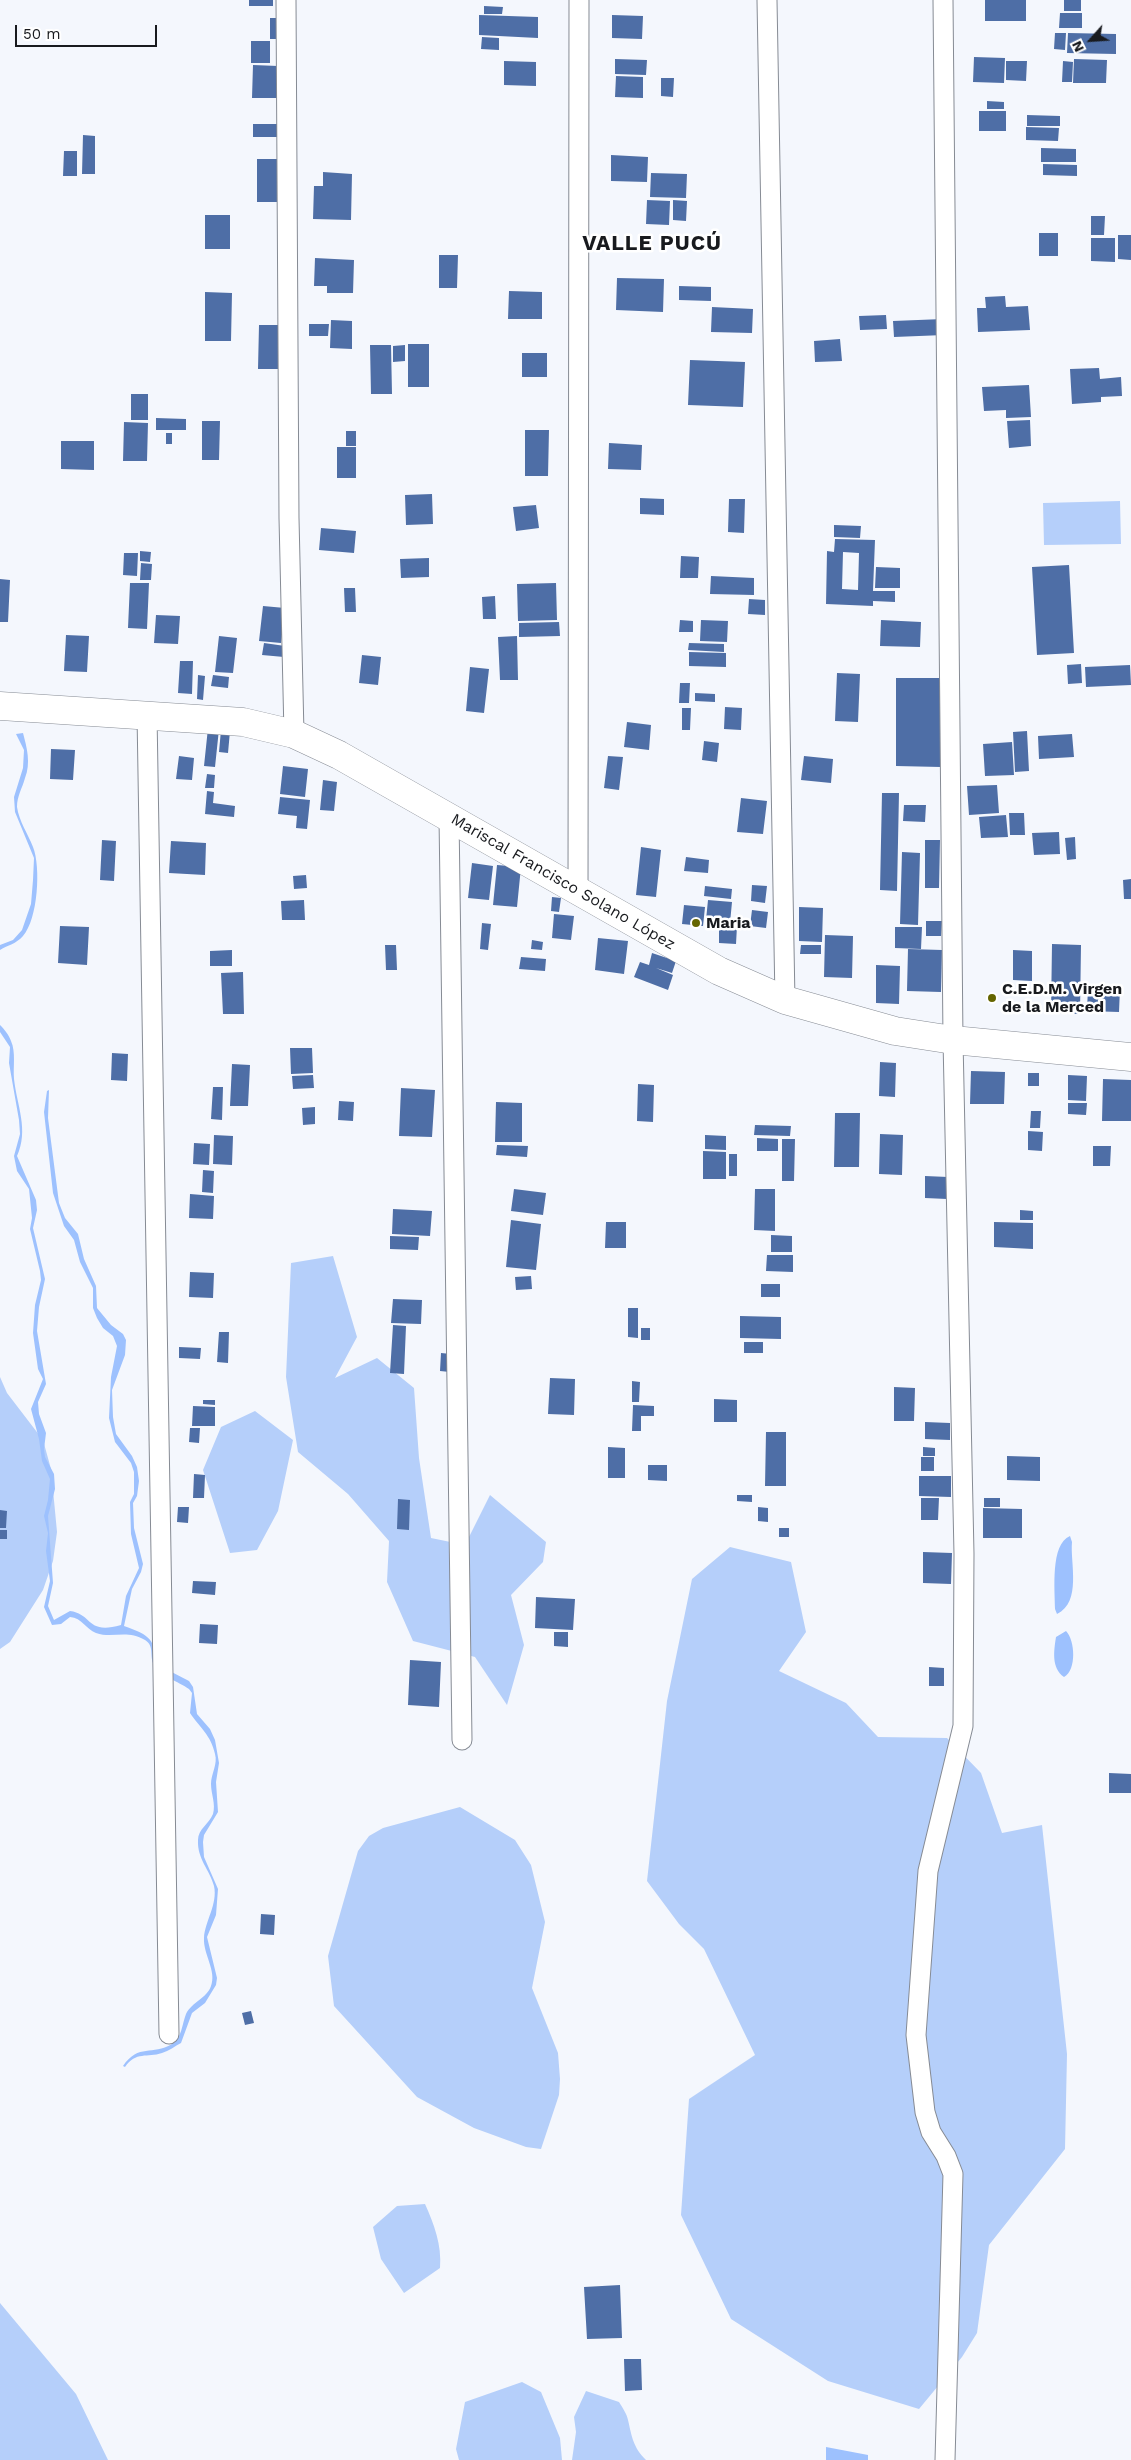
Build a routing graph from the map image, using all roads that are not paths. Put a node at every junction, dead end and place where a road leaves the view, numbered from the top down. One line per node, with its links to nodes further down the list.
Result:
1 (286, 0): 7 (street)
2 (579, 0): 9 (street)
3 (767, 0): 10 (street)
4 (943, 0): 11 (street)
5 (0, 706): 6 (main road, Mariscal Francisco Solano López)
6 (148, 714): 7 (main road, Mariscal Francisco Solano López); 14 (street)
7 (294, 734): 8 (main road, Mariscal Francisco Solano López)
8 (449, 817): 9 (main road, Mariscal Francisco Solano López); 13 (street)
9 (578, 890): 10 (main road, Mariscal Francisco Solano López)
10 (785, 1000): 11 (main road, Mariscal Francisco Solano López)
11 (954, 1040): 12 (main road, Mariscal Francisco Solano López); 15 (street)
12 (1131, 1057)
13 (462, 1740)
14 (169, 2034)
15 (945, 2460)

